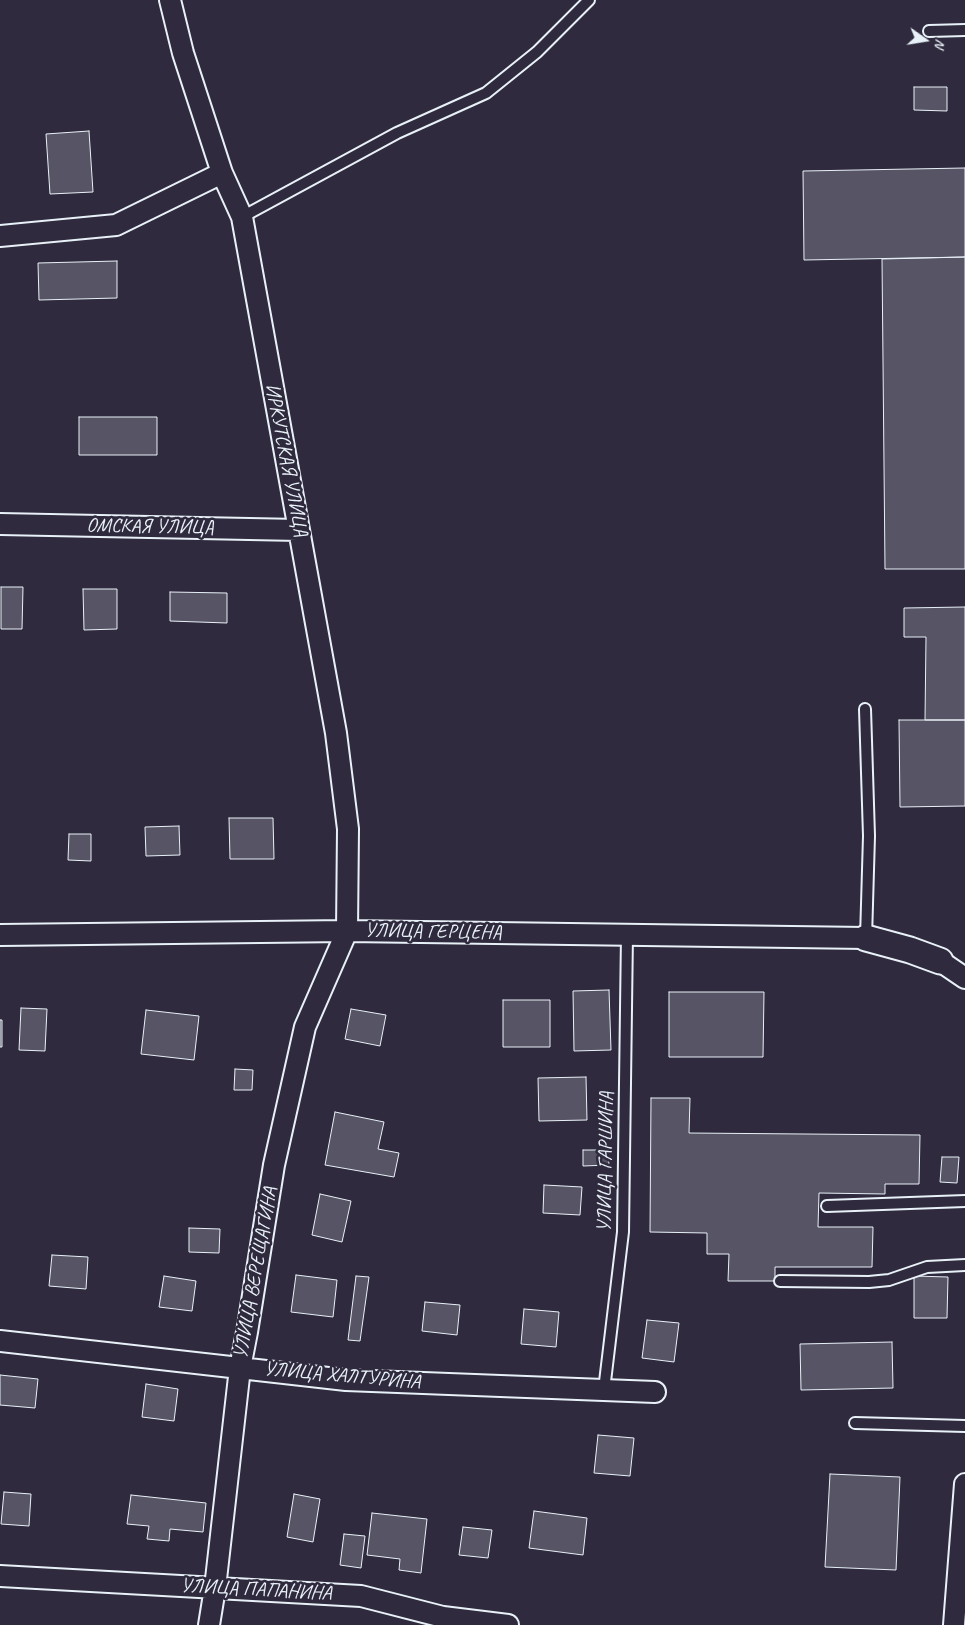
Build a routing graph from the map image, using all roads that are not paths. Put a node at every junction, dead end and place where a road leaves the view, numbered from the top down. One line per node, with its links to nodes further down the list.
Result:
1 (170, 0): 5 (street, ИРКУТСКАЯ УЛИЦА)
2 (589, 0): 6 (lane)
3 (965, 30): 4 (lane)
4 (929, 31)
5 (222, 174): 6 (street, ИРКУТСКАЯ УЛИЦА); 7 (street)
6 (242, 217): 9 (street, ИРКУТСКАЯ УЛИЦА)
7 (0, 236)
8 (0, 524): 9 (street, ОМСКАЯ УЛИЦА)
9 (299, 530): 11 (street, ИРКУТСКАЯ УЛИЦА)
10 (865, 710): 14 (lane)
11 (347, 931): 12 (street, УЛИЦА ГЕРЦЕНА); 13 (street, УЛИЦА ГЕРЦЕНА); 22 (street, УЛИЦА ВЕРЕЩАГИНА)
12 (627, 934): 14 (street, УЛИЦА ГЕРЦЕНА); 23 (lane, УЛИЦА ГАРШИНА)
13 (0, 935)
14 (866, 938): 15 (street)
15 (940, 961): 16 (street)
16 (965, 978)
17 (965, 1201): 18 (lane)
18 (827, 1206)
19 (965, 1265): 20 (lane)
20 (780, 1281)
21 (0, 1341): 22 (street, УЛИЦА ХАЛТУРИНА)
22 (240, 1368): 23 (street, УЛИЦА ХАЛТУРИНА); 29 (street, УЛИЦА ВЕРЕЩАГИНА)
23 (604, 1390): 24 (street, УЛИЦА ХАЛТУРИНА)
24 (654, 1392)
25 (855, 1423): 26 (lane)
26 (965, 1426)
27 (965, 1484): 33 (street)
28 (0, 1576): 29 (street, УЛИЦА ПАПАНИНА)
29 (215, 1588): 30 (street, УЛИЦА ПАПАНИНА); 31 (street, УЛИЦА ВЕРЕЩАГИНА)
30 (444, 1621): 32 (street, УЛИЦА ПАПАНИНА)
31 (209, 1625)
32 (508, 1625)
33 (954, 1625)

